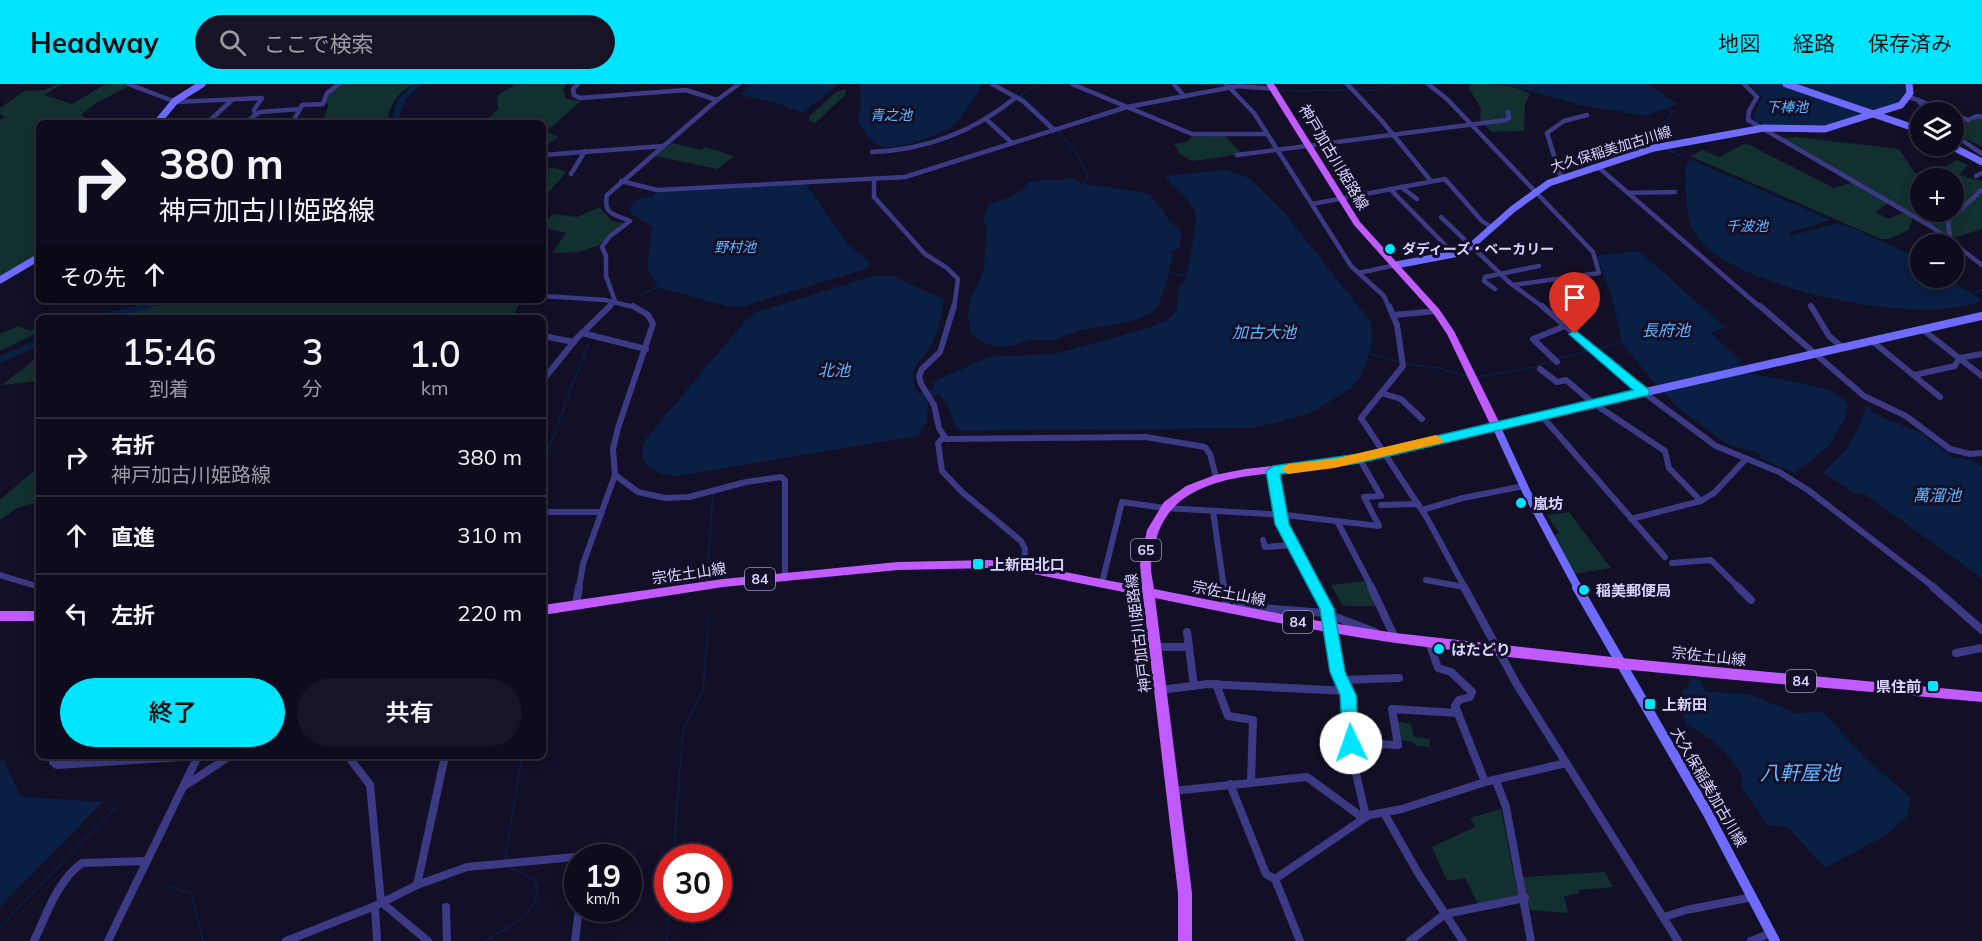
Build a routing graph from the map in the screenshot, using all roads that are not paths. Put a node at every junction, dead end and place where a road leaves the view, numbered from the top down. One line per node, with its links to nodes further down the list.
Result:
1 (128, 84): 23 (street)
2 (202, 84): 23 (main road)
3 (339, 84): 26 (street)
4 (578, 84): 21 (street)
5 (739, 84): 21 (street)
6 (992, 84): 19 (street)
7 (1072, 84): 25 (street)
8 (1174, 84): 17 (street)
9 (1347, 84): 43 (street)
10 (1428, 84): 38 (street)
11 (1744, 84): 40 (street)
12 (1786, 84): 28 (main road)
13 (1901, 84): 14 (street)
14 (1910, 85): 18 (main road)
15 (1227, 86): 16 (street); 17 (street); 42 (street)
16 (1273, 86): 46 (main road, 神戸加古川姫路線)
17 (1184, 96): 25 (street)
18 (1909, 97): 22 (street); 28 (main road, 大久保稲美加古川線)
19 (1015, 98): 33 (street); 41 (street)
20 (232, 100): 23 (street); 29 (street); 35 (street)
21 (717, 100): 47 (street)
22 (1918, 100): 24 (street)
23 (175, 101): 34 (main road)
24 (1923, 102)
25 (1127, 107): 41 (street); 42 (street)
26 (300, 109): 29 (street); 37 (street)
27 (1508, 112): 38 (street)
28 (1875, 113): 39 (main road); 40 (main road, 大久保稲美加古川線)
29 (255, 114): 36 (street)
30 (1587, 115): 60 (street)
31 (1982, 117): 32 (street)
32 (1964, 118)
33 (986, 119): 45 (street); 50 (street)
34 (159, 120)
35 (210, 120)
36 (248, 120)
37 (294, 120)
38 (1471, 125): 43 (street); 67 (street)
39 (1910, 126)
40 (1764, 128): 56 (main road, 大久保稲美加古川線); 75 (street)
41 (1056, 130): 45 (street)
42 (1266, 134): 48 (street)
43 (1393, 135): 46 (street); 63 (street)
44 (1964, 142): 52 (street)
45 (1012, 143): 61 (street)
46 (1308, 145): 48 (street); 70 (main road, 神戸加古川姫路線)
47 (664, 146): 49 (street); 62 (street)
48 (1277, 149): 54 (street); 72 (street)
49 (585, 151): 53 (street); 58 (street)
50 (872, 152)
51 (1964, 153): 55 (main road)
52 (1982, 154)
53 (546, 155)
54 (1237, 155)
55 (1982, 162)
56 (1598, 167): 60 (main road, 大久保稲美加古川線); 69 (street)
57 (1982, 172): 59 (street)
58 (571, 174)
59 (1976, 176)
60 (1564, 177): 67 (main road, 大久保稲美加古川線)
61 (874, 179): 62 (street); 118 (street)
62 (621, 182): 90 (street)
63 (1431, 182): 64 (street); 74 (street)
64 (1401, 187): 65 (street); 71 (street)
65 (1390, 189): 70 (street); 79 (street)
66 (1982, 190): 76 (street)
67 (1536, 192): 74 (main road, 大久保稲美加古川線); 87 (street)
68 (1675, 192): 69 (street)
69 (1628, 193): 103 (street)
70 (1340, 198): 72 (street); 82 (main road, 神戸加古川姫路線)
71 (1417, 199)
72 (1311, 204): 84 (street)
73 (1441, 217): 77 (street)
74 (1491, 227): 77 (main road, 大久保稲美加古川線)
75 (1942, 234)
76 (1949, 234)
77 (1470, 247): 79 (main road, 大久保稲美加古川線); 85 (street)
78 (1964, 250): 81 (street)
79 (1454, 254): 82 (main road, 大久保稲美加古川線)
80 (36, 259): 86 (main road)
81 (1982, 265)
82 (1396, 266): 84 (street); 92 (main road, 神戸加古川姫路線)
83 (1539, 266): 85 (street)
84 (1358, 273): 93 (street)
85 (1498, 273): 87 (street); 88 (street)
86 (0, 280)
87 (1512, 285): 95 (street)
88 (1495, 289)
89 (546, 296): 90 (street)
90 (615, 301): 97 (street); 102 (street)
91 (1811, 306): 101 (street)
92 (1436, 311): 93 (street); 117 (main road, 神戸加古川姫路線)
93 (1394, 315): 112 (street)
94 (1982, 316): 96 (main road)
95 (1565, 326): 106 (street); 111 (street)
96 (1922, 329): 99 (main road); 105 (street)
97 (582, 333): 100 (street); 102 (street)
98 (546, 337): 100 (street)
99 (1872, 341): 101 (main road); 108 (street)
100 (574, 342): 109 (street)
101 (1842, 347): 103 (main road)
102 (646, 349): 126 (street)
103 (1814, 354): 111 (main road); 121 (street)
104 (1982, 354): 105 (street)
105 (1959, 358): 108 (street); 110 (street)
106 (1557, 362)
107 (1540, 369): 114 (street)
108 (1914, 375): 113 (street)
109 (546, 376)
110 (1982, 376)
111 (1643, 392): 114 (main road); 123 (street)
112 (1381, 393): 116 (street); 119 (street)
113 (1940, 397)
114 (1593, 404): 115 (main road); 129 (street)
115 (1541, 415): 117 (main road); 137 (street)
116 (1422, 419)
117 (1496, 426): 119 (main road, 神戸加古川姫路線 / 65); 128 (main road, 大久保稲美加古川線)
118 (944, 437): 127 (street); 143 (street)
119 (1383, 453): 122 (main road, 神戸加古川姫路線 / 65); 131 (street)
120 (1982, 453): 121 (street)
121 (1973, 455): 124 (street)
122 (1359, 458): 125 (main road, 神戸加古川姫路線 / 65); 138 (street)
123 (1746, 459): 129 (street); 159 (street)
124 (1982, 461)
125 (1273, 471): 127 (main road, 神戸加古川姫路線 / 65); 136 (street)
126 (615, 475): 135 (street); 145 (street)
127 (1216, 477): 132 (main road, 神戸加古川姫路線 / 65)
128 (1524, 486): 131 (street); 169 (main road, 大久保稲美加古川線)
129 (1701, 501): 137 (street)
130 (1381, 505): 131 (street)
131 (1420, 507): 149 (street)
132 (1165, 508): 133 (street); 147 (street); 150 (main road, 神戸加古川姫路線 / 65)
133 (1213, 511): 136 (street); 153 (street)
134 (546, 512): 135 (street)
135 (602, 512): 152 (street)
136 (1281, 516): 138 (street); 140 (street)
137 (1631, 519): 141 (street)
138 (1337, 521): 162 (street)
139 (1263, 540): 140 (street)
140 (1292, 545): 155 (street)
141 (1665, 557)
142 (1672, 563): 151 (street)
143 (1023, 568): 145 (main road, 宗佐土山線 / 84); 147 (main road, 宗佐土山線 / 84)
144 (0, 575): 148 (street)
145 (785, 576): 152 (main road, 宗佐土山線 / 84)
146 (1426, 580): 149 (street)
147 (1102, 583): 150 (main road, 宗佐土山線 / 84)
148 (36, 586)
149 (1464, 587): 167 (street)
150 (1148, 592): 153 (main road, 宗佐土山線 / 84); 164 (main road, 神戸加古川姫路線 / 65)
151 (1751, 600)
152 (576, 605): 154 (main road, 宗佐土山線 / 84)
153 (1227, 606): 155 (street); 158 (main road, 宗佐土山線 / 84)
154 (546, 610)
155 (1328, 614): 158 (street); 161 (street)
156 (0, 616): 157 (main road)
157 (36, 616)
158 (1332, 629): 161 (main road, 宗佐土山線 / 84); 171 (street)
159 (1982, 630)
160 (1187, 632): 165 (street)
161 (1382, 636): 162 (main road, 宗佐土山線 / 84)
162 (1395, 638): 163 (main road, 宗佐土山線 / 84)
163 (1429, 642): 167 (main road, 宗佐土山線 / 84); 177 (street)
164 (1155, 647): 165 (street); 174 (main road, 神戸加古川姫路線 / 65)
165 (1189, 647): 173 (street)
166 (1982, 648): 168 (street)
167 (1496, 649): 169 (main road, 宗佐土山線 / 84); 185 (street)
168 (1956, 653)
169 (1621, 663): 176 (main road, 宗佐土山線 / 84); 198 (main road, 大久保稲美加古川線)
170 (1399, 678): 171 (street)
171 (1341, 680): 175 (street)
172 (1216, 684): 173 (street); 175 (street); 187 (street)
173 (1194, 686): 174 (street)
174 (1160, 690): 191 (main road, 神戸加古川姫路線 / 65)
175 (1347, 691): 178 (street)
176 (1982, 697)
177 (1457, 713): 178 (street); 188 (street)
178 (1351, 743): 193 (street)
179 (54, 759): 180 (street)
180 (122, 759)
181 (196, 759): 190 (street)
182 (225, 759): 190 (street)
183 (350, 759): 200 (street)
184 (444, 759): 197 (street)
185 (1566, 762): 186 (street); 203 (street)
186 (1496, 781): 188 (street); 199 (street)
187 (1251, 782): 189 (street); 193 (street)
188 (1485, 782): 192 (street)
189 (1230, 784): 191 (street); 196 (street)
190 (182, 787): 195 (street)
191 (1172, 791): 213 (main road, 神戸加古川姫路線 / 65)
192 (1384, 813): 193 (street); 202 (street)
193 (1366, 817): 196 (street)
194 (564, 858): 197 (street)
195 (146, 861): 206 (street); 207 (street)
196 (1275, 879): 214 (street)
197 (417, 885): 200 (street)
198 (1753, 897): 203 (street); 205 (main road, 大久保稲美加古川線)
199 (1525, 898): 202 (street); 217 (street)
200 (378, 904): 208 (street); 209 (street); 210 (street)
201 (446, 907): 211 (street)
202 (1445, 914): 215 (street); 216 (street)
203 (1664, 917): 218 (street)
204 (577, 922): 212 (street)
205 (1773, 937): 219 (street)
206 (34, 941)
207 (108, 941)
208 (286, 941)
209 (377, 941)
210 (428, 941)
211 (447, 941)
212 (575, 941)
213 (1185, 941)
214 (1300, 941)
215 (1410, 941)
216 (1463, 941)
217 (1531, 941)
218 (1678, 941)
219 (1751, 941)

